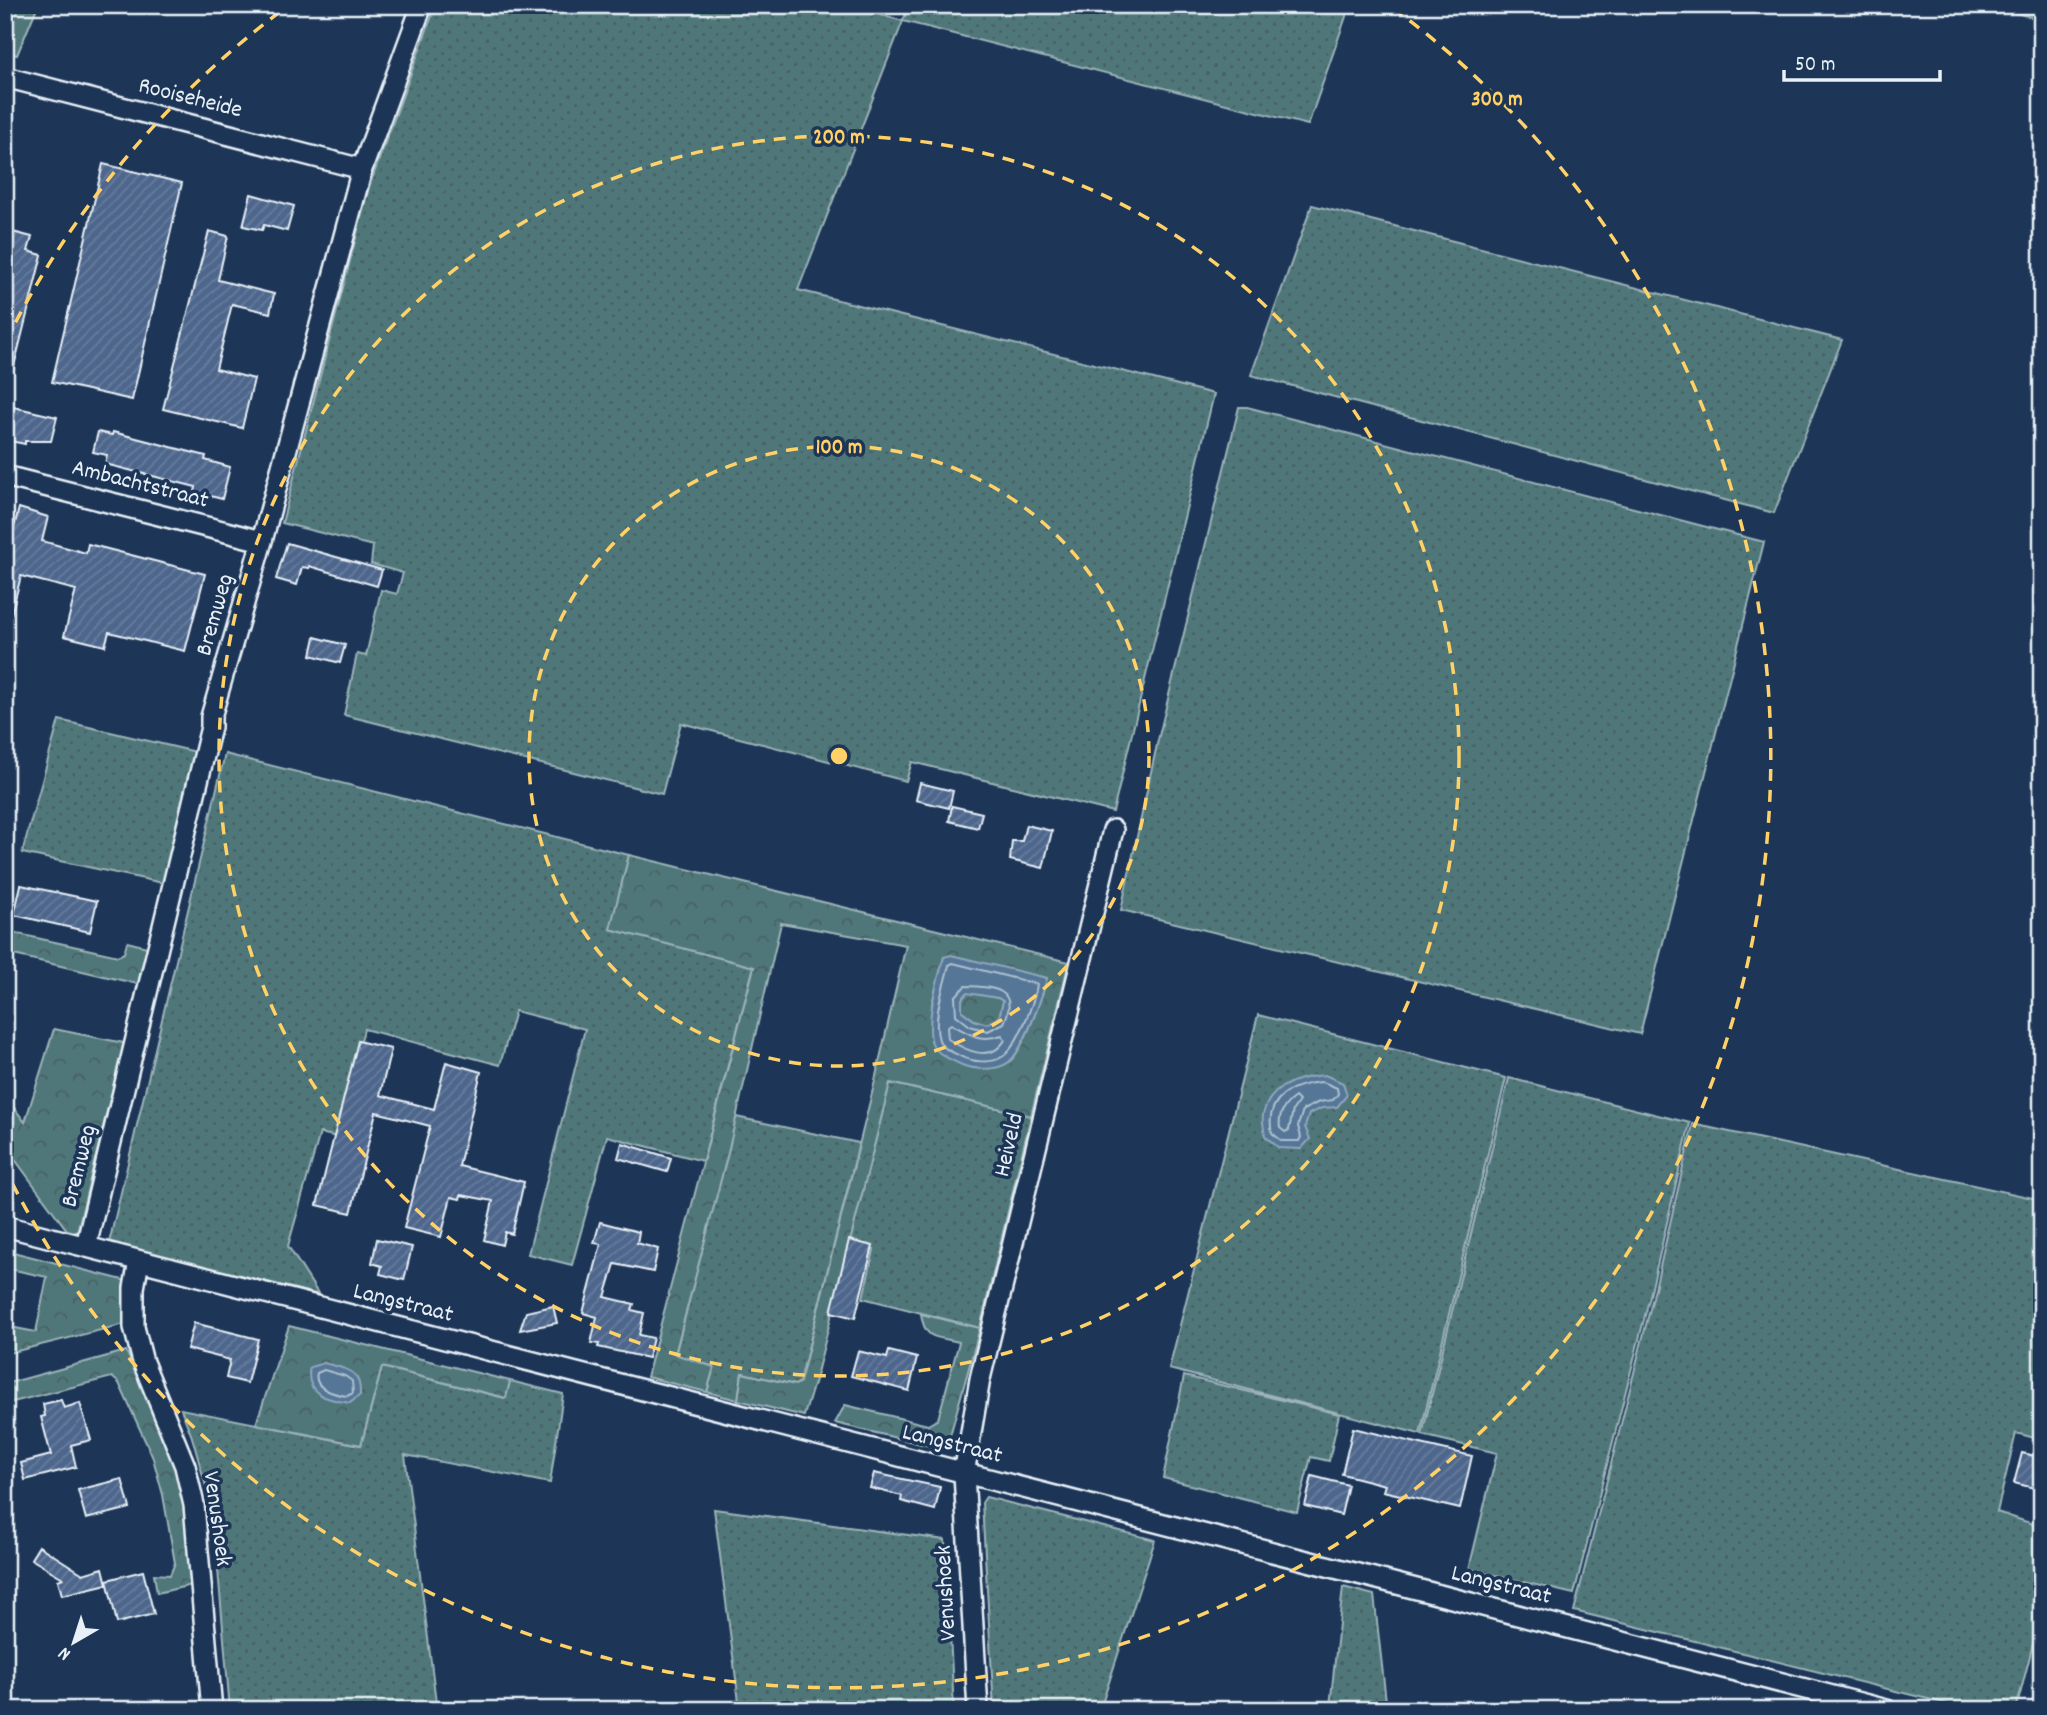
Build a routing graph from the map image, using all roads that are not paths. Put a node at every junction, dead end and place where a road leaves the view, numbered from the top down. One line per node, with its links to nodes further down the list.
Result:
1 (422, 5): 3 (street, Bremweg)
2 (5, 77): 3 (street, Rooiseheide)
3 (362, 169): 5 (street, Bremweg)
4 (5, 477): 5 (street, Ambachtstraat)
5 (262, 541): 8 (street, Bremweg)
6 (1112, 830): 10 (street, Heiveld)
7 (5, 1226): 8 (street, Langstraat)
8 (86, 1246): 9 (street, Langstraat)
9 (139, 1261): 10 (street, Langstraat); 11 (street, Venushoek)
10 (964, 1474): 12 (street, Venushoek); 13 (street, Langstraat)
11 (212, 1710)
12 (978, 1710)
13 (1887, 1710)

